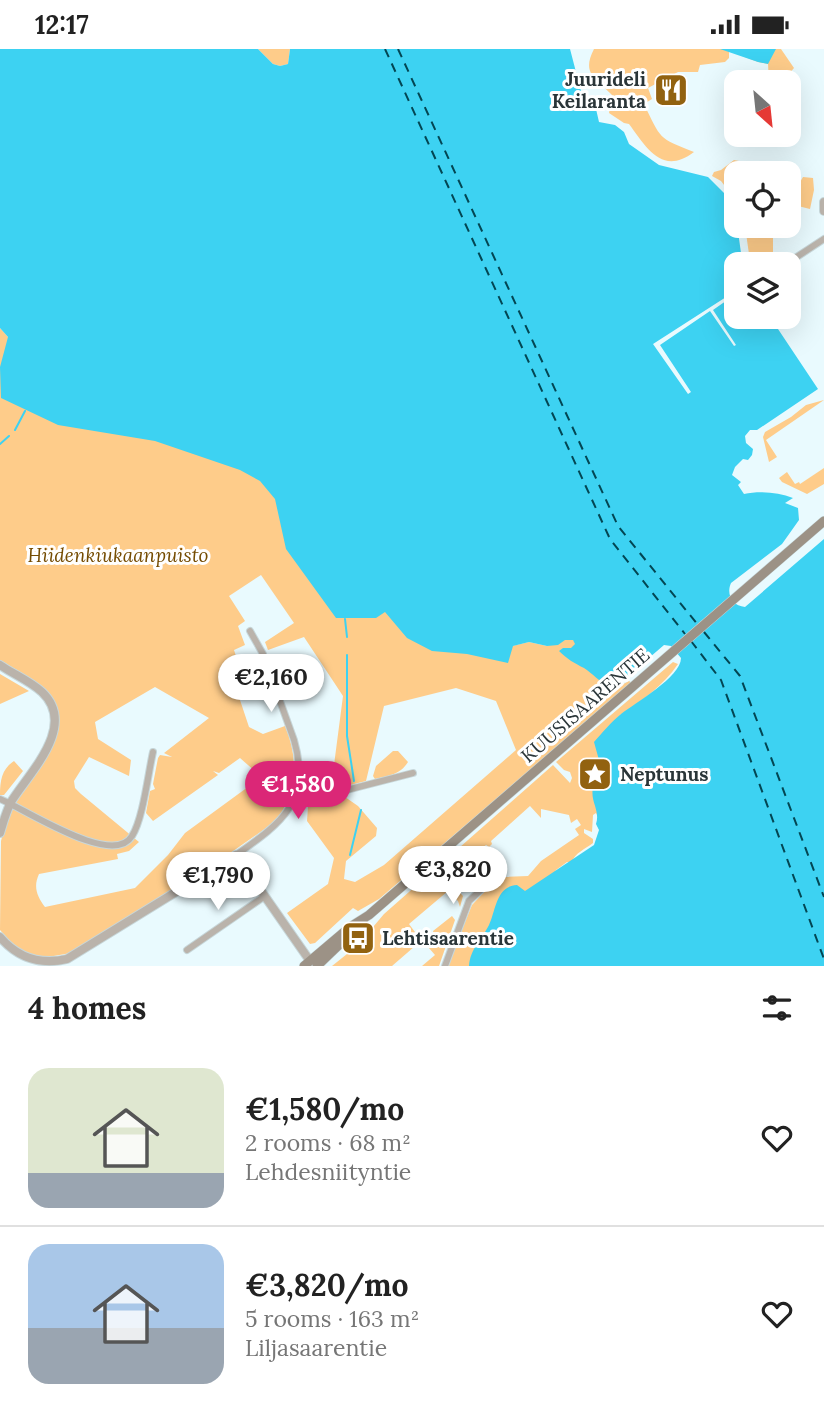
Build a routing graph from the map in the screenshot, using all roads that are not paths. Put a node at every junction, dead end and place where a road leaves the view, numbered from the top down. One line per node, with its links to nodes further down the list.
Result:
1 (824, 202): 2 (street)
2 (824, 211)
3 (824, 239): 4 (street)
4 (801, 254)
5 (824, 521): 20 (main road, KUUSISAARENTIE)
6 (250, 631): 11 (street)
7 (0, 665): 12 (street)
8 (153, 752): 12 (street)
9 (413, 773): 11 (street)
10 (0, 799): 12 (street)
11 (294, 799): 14 (street)
12 (10, 803): 13 (street)
13 (0, 833)
14 (236, 855): 16 (street); 19 (street)
15 (500, 872): 21 (street)
16 (265, 896): 18 (street); 20 (street)
17 (0, 937): 19 (street)
18 (187, 950)
19 (41, 963)
20 (311, 965)
21 (445, 966)

